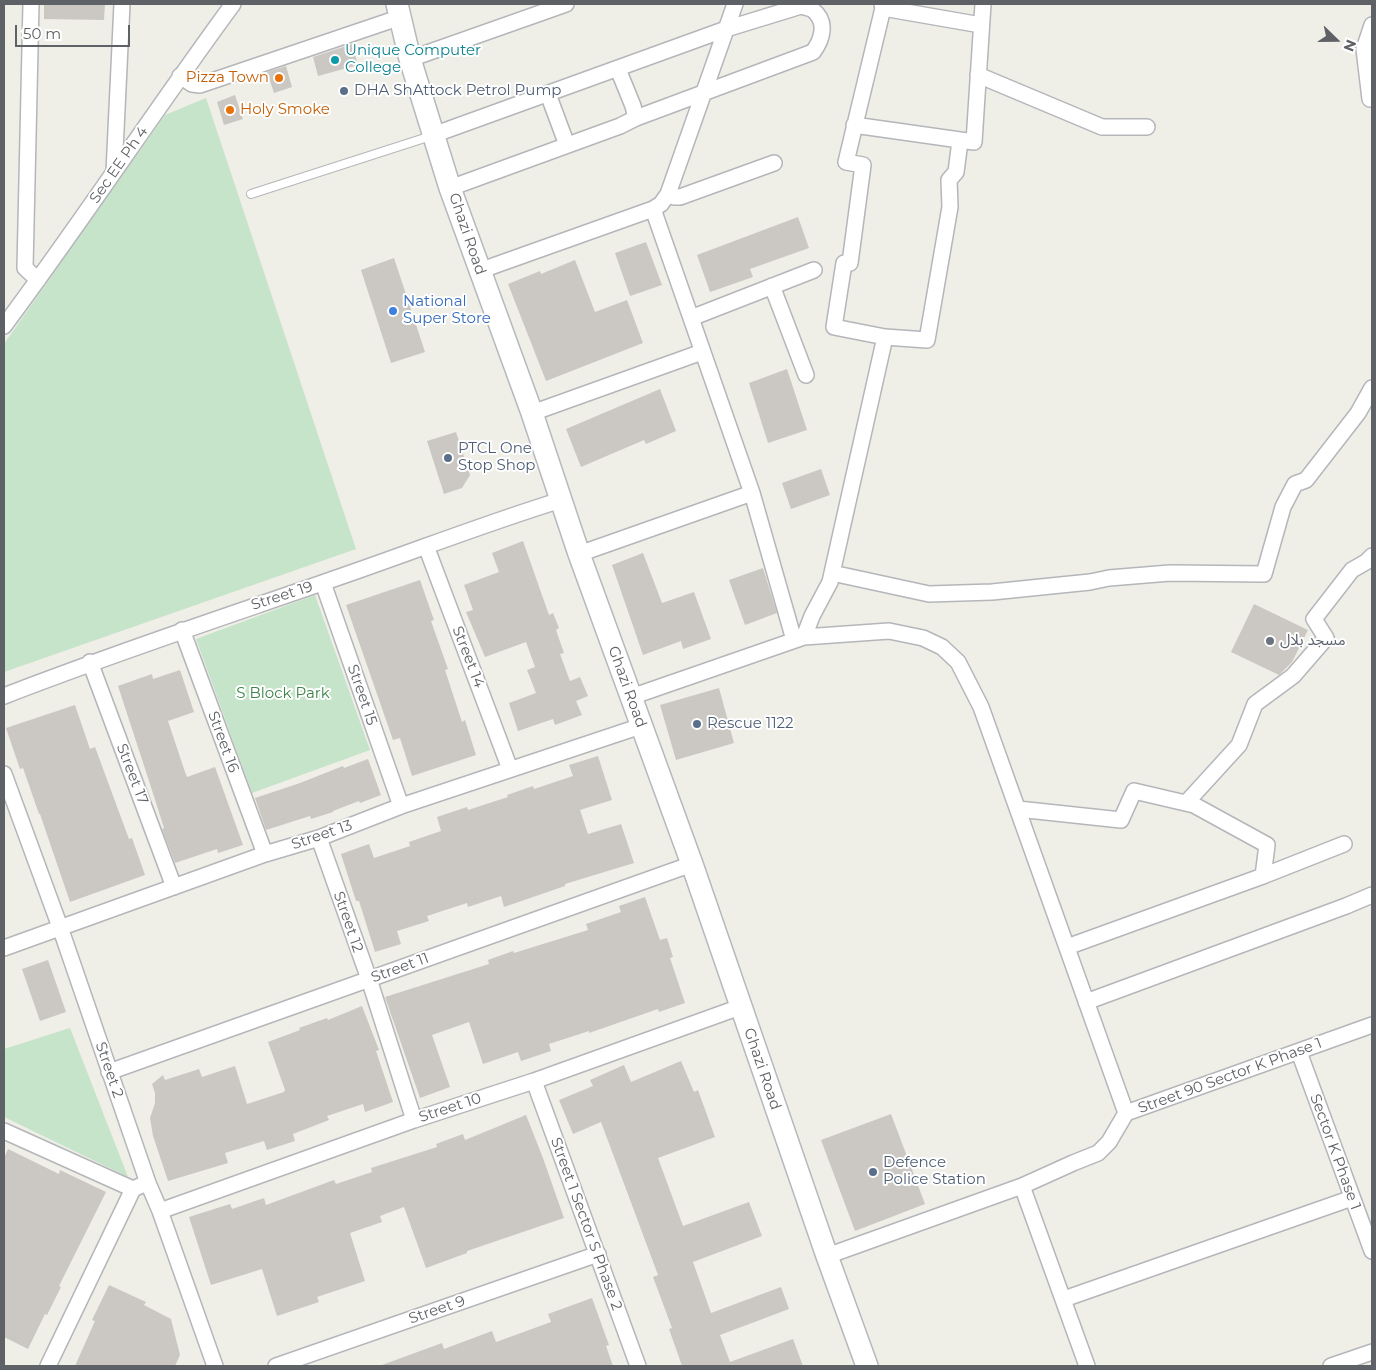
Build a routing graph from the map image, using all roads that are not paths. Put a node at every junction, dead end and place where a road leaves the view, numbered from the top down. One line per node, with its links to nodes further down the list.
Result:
1 (31, 4): 33 (street)
2 (122, 4): 26 (street)
3 (233, 4): 15 (street, Sec EE Ph 4)
4 (566, 4): 12 (street)
5 (735, 4): 11 (street)
6 (983, 4): 9 (street)
7 (882, 6): 9 (street); 20 (street)
8 (399, 11): 12 (main road, Ghazi Road); 15 (street)
9 (982, 25): 14 (street)
10 (1372, 25): 18 (street)
11 (726, 29): 13 (street); 16 (street); 16 (street)
12 (410, 59): 22 (main road, Ghazi Road)
13 (618, 68): 17 (street); 19 (street)
14 (978, 75): 21 (street); 23 (street)
15 (180, 76): 26 (street, Sec EE Ph 4)
16 (704, 93): 19 (street); 29 (street)
17 (548, 94): 22 (street); 24 (street)
18 (1370, 99)
19 (636, 118): 24 (street)
20 (854, 125): 23 (street); 37 (street)
21 (1147, 127)
22 (433, 135): 27 (main road, Ghazi Road); 28 (lane)
23 (960, 141): 37 (street)
24 (567, 145): 27 (street)
25 (774, 163): 29 (street)
26 (114, 173): 33 (street, Sec EE Ph 4)
27 (450, 188): 32 (main road, Ghazi Road)
28 (251, 194)
29 (668, 194): 30 (street)
30 (653, 209): 32 (street); 35 (street)
31 (814, 270): 34 (street)
32 (479, 271): 41 (main road, Ghazi Road)
33 (38, 280): 36 (street, Sec EE Ph 4)
34 (772, 286): 35 (street); 39 (street)
35 (690, 318): 38 (street)
36 (4, 326)
37 (884, 337): 47 (street)
38 (702, 352): 41 (street); 42 (street)
39 (806, 375)
40 (1372, 388): 47 (street)
41 (532, 413): 43 (main road, Ghazi Road)
42 (752, 493): 45 (street); 50 (street)
43 (561, 500): 44 (street, Street 19); 45 (main road, Ghazi Road)
44 (426, 546): 48 (street, Street 19); 55 (street, Street 14)
45 (578, 554): 53 (main road, Ghazi Road)
46 (1372, 556): 57 (street)
47 (832, 573): 50 (street)
48 (323, 583): 49 (street, Street 19); 58 (street, Street 15)
49 (182, 630): 51 (street, Street 19); 62 (street, Street 16)
50 (799, 638): 53 (street); 59 (street)
51 (90, 662): 52 (street, Street 19); 65 (street, Street 17)
52 (4, 696)
53 (631, 697): 54 (main road, Ghazi Road)
54 (641, 726): 55 (street, Street 13); 63 (main road, Ghazi Road)
55 (510, 769): 58 (street, Street 13)
56 (4, 774): 67 (street, Street 2)
57 (1186, 803): 59 (street); 64 (street)
58 (401, 806): 60 (street, Street 13)
59 (1018, 809): 68 (street)
60 (319, 838): 62 (street, Street 13); 70 (street, Street 12)
61 (1344, 844): 64 (street)
62 (265, 854): 65 (street, Street 13)
63 (692, 864): 70 (street, Street 11); 72 (main road, Ghazi Road)
64 (1263, 876): 68 (street)
65 (174, 887): 67 (street, Street 13)
66 (1372, 895): 71 (street)
67 (60, 927): 69 (street, Street 13); 75 (street, Street 2)
68 (1067, 946): 71 (street)
69 (4, 948)
70 (369, 979): 75 (street, Street 11); 78 (street, Street 12)
71 (1086, 1002): 77 (street)
72 (740, 1007): 76 (street, Street 10); 87 (main road, Ghazi Road)
73 (1372, 1025): 74 (street, Street 90 Sector K Phase 1)
74 (1299, 1052): 77 (street, Street 90 Sector K Phase 1); 83 (street, Sector K Phase 1)
75 (109, 1072): 80 (street, Street 2)
76 (534, 1081): 78 (street, Street 10); 86 (street, Street 1 Sector S Phase 2)
77 (1126, 1113): 81 (street, Street 90 Sector K Phase 1)
78 (414, 1120): 84 (street, Street 10)
79 (4, 1131): 82 (street)
80 (148, 1183): 82 (street); 84 (street, Street 2)
81 (1022, 1186): 87 (street, Street 90 Sector K Phase 1); 88 (street)
82 (133, 1189): 90 (street)
83 (1352, 1198): 85 (street, Sector K Phase 1); 88 (street)
84 (160, 1211): 91 (street, Street 2)
85 (1372, 1252)
86 (598, 1254): 92 (street, Street 9); 93 (street, Street 1 Sector S Phase 2)
87 (827, 1256): 94 (main road, Ghazi Road)
88 (1064, 1300): 95 (street)
89 (1372, 1352): 96 (street)
90 (48, 1366)
91 (215, 1366)
92 (276, 1366)
93 (638, 1366)
94 (867, 1366)
95 (1088, 1366)
96 (1332, 1366)

